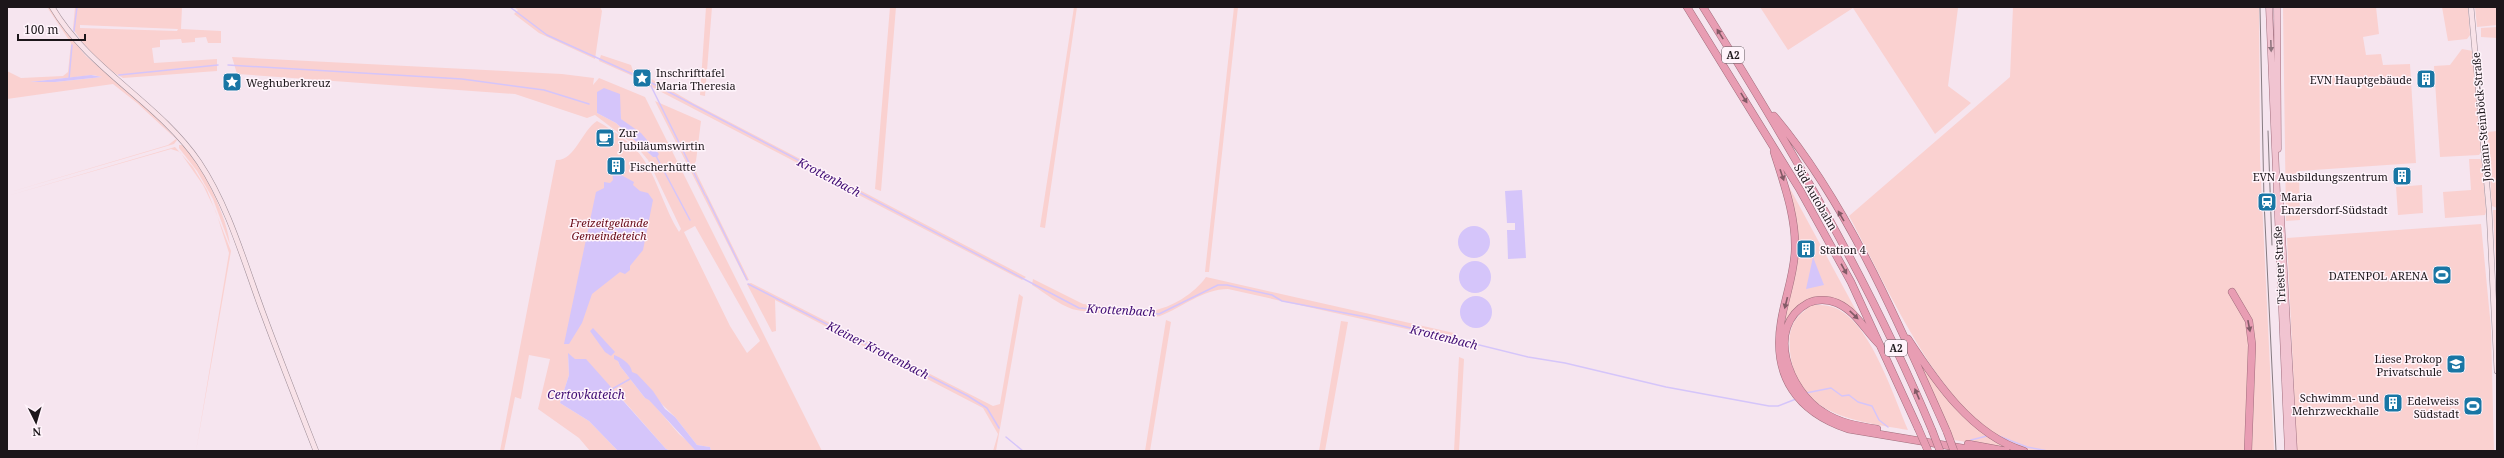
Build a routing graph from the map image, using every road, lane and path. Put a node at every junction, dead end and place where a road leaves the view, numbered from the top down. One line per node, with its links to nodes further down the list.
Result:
1 (52, 7): 15 (main road)
2 (1687, 7): 8 (highway, Süd Autobahn / A2, one-way to 8)
3 (1703, 7): 7 (highway, Süd Autobahn / A2, one-way to 3)
4 (2269, 7): 23 (main road, Triester Straße, one-way to 23)
5 (2277, 7): 24 (main road, Triester Straße)
6 (2471, 7): 12 (main road, Johann-Steinböck-Straße)
7 (1763, 103): 10 (highway, one-way to 7); 17 (highway, Süd Autobahn / A2, one-way to 7, bridge)
8 (1769, 139): 11 (highway, Süd Autobahn / A2, one-way to 11); 13 (highway, one-way to 13)
9 (2232, 292): 22 (highway, one-way to 22)
10 (1898, 324): 18 (highway, bridge); 21 (highway)
11 (1883, 348): 13 (highway, one-way to 11); 16 (highway, Süd Autobahn / A2, bridge)
12 (2497, 371)
13 (1797, 393): 14 (highway)
14 (1807, 404): 19 (highway); 20 (highway)
15 (316, 451)
16 (1928, 451)
17 (1940, 451)
18 (1954, 451)
19 (1980, 451)
20 (2006, 451)
21 (2024, 451)
22 (2248, 451)
23 (2288, 451)
24 (2294, 451)

